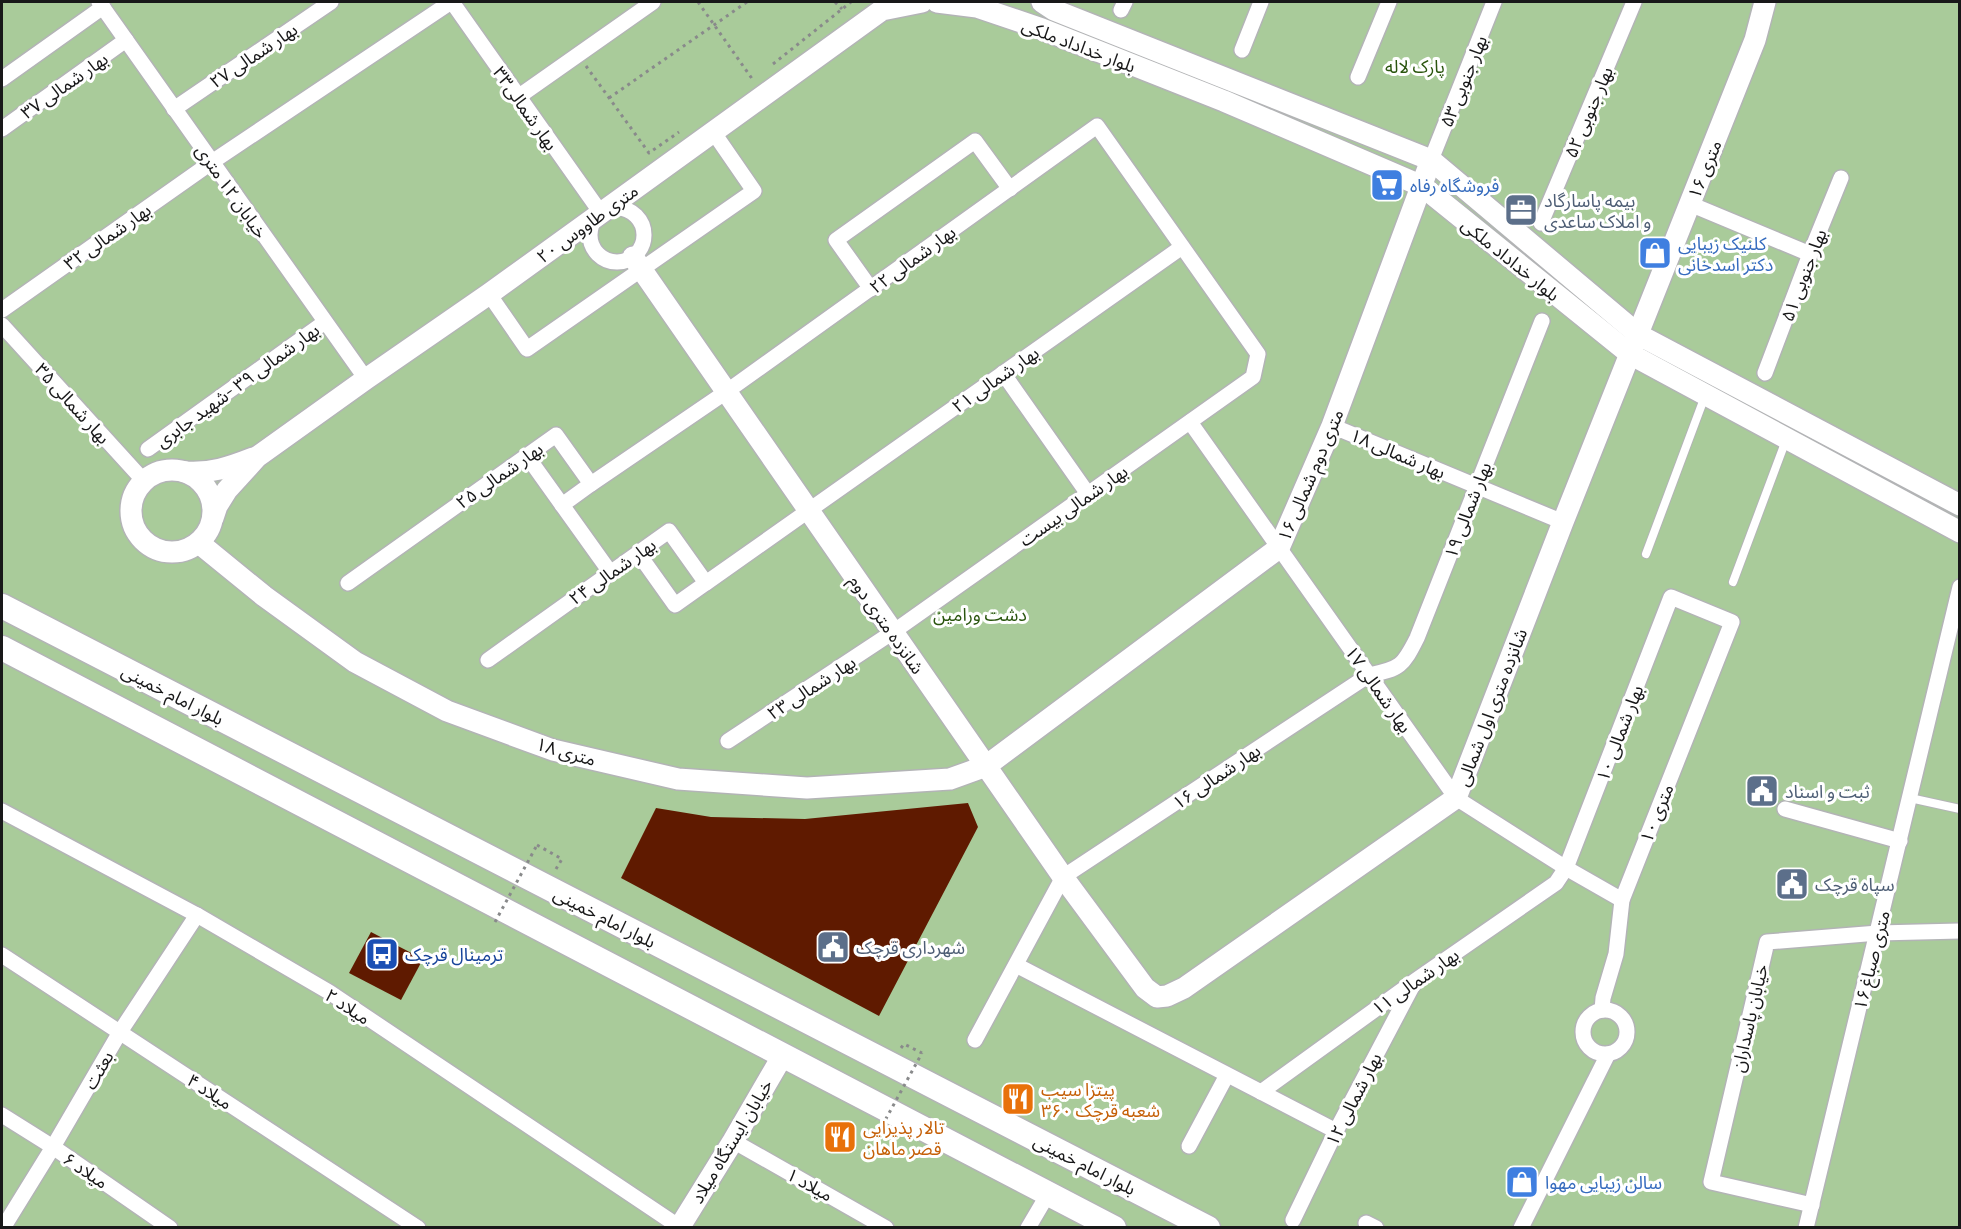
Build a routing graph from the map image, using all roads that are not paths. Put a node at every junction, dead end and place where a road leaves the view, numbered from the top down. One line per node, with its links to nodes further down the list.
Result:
1 (331, 2): 20 (street, بهار شمالی ۲۷)
2 (451, 2): 19 (street, بهار شمالی۳۳); 24 (street, بهار شمالی ۳۲)
3 (653, 2): 19 (street)
4 (873, 2): 14 (street)
5 (922, 2): 14 (street, ۲۰ متری طاووس)
6 (937, 2): 26 (street, بلوار خداداد ملکی)
7 (1042, 2): 23 (street, بلوار خداداد ملکی)
8 (1261, 2): 16 (street)
9 (1389, 2): 17 (street)
10 (1494, 2): 23 (street, بهار جنوبی ۵۳)
11 (1634, 2): 30 (street, بهار جنوبی ۵۲)
12 (1765, 2): 28 (street, ۱۶ متری)
13 (101, 4): 15 (street, خیابان ۱۲ متری); 18 (street)
14 (861, 25): 22 (street, ۲۰ متری طاووس)
15 (126, 40): 20 (street, خیابان ۱۲ متری); 21 (street, بهار شمالی ۳۷)
16 (1242, 50)
17 (1358, 77)
18 (2, 79)
19 (519, 97): 29 (street, بهار شمالی۳۳)
20 (174, 109): 24 (street, خیابان ۱۲ متری)
21 (2, 129)
22 (714, 133): 29 (street, ۲۰ متری طاووس); 33 (street)
23 (1431, 160): 26 (street, ۱۶ متری دوم شمالی); 40 (street, بلوار خداداد ملکی)
24 (212, 162): 36 (street, بهار شمالی ۳۲); 38 (street, خیابان ۱۲ متری)
25 (1841, 178): 32 (street, بهار جنوبی ۵۱)
26 (1422, 186): 41 (street, بلوار خداداد ملکی); 48 (street, ۱۶ متری دوم شمالی)
27 (1010, 189): 31 (street, بهار شمالی ۲۲); 34 (street, بهار شمالی ۲۲); 34 (street)
28 (1690, 204): 32 (street); 40 (street, ۱۶ متری)
29 (601, 213): 33 (street); 33 (street); 35 (street, ۲۰ متری طاووس)
30 (1542, 223)
31 (1182, 247): 42 (street, بهار شمالی ۲۱); 47 (street, بهار شمالی بیست)
32 (1810, 254): 43 (street, بهار جنوبی ۵۱)
33 (637, 264): 35 (street); 45 (street, شانزده متری دوم)
34 (871, 289): 45 (street, بهار شمالی ۲۲)
35 (489, 294): 44 (street, ۲۰ متری طاووس)
36 (2, 310)
37 (1542, 321): 56 (street, بهار شمالی ۱۹)
38 (325, 322): 44 (street, خیابان ۱۲ متری); 50 (street, بهار شمالی ۳۹ -شهید جابری)
39 (2, 325): 54 (street, بهار شمالی ۳۵)
40 (1639, 334): 41 (street, شانزده متری اول شمالی); 59 (street, بلوار خداداد ملکی)
41 (1630, 354): 46 (street, بلوار خداداد ملکی); 62 (street, شانزده متری اول شمالی)
42 (1003, 373): 57 (street); 60 (street, بهار شمالی ۲۱)
43 (1765, 373)
44 (366, 379): 52 (street, ۲۰ متری طاووس)
45 (726, 392): 55 (street); 60 (street, شانزده متری دوم)
46 (1705, 396): 49 (street, بلوار خداداد ملکی); 67 (lane)
47 (1190, 422): 57 (street, بهار شمالی بیست); 65 (street, بهار شمالی ۱۷)
48 (1332, 426): 56 (street, بهار شمالی ۱۸); 65 (street, ۱۶ متری دوم شمالی)
49 (1786, 440): 63 (street, بلوار خداداد ملکی); 69 (lane)
50 (148, 449)
51 (527, 456): 55 (street, بهار شمالی ۲۵); 58 (street); 70 (street, بهار شمالی ۲۵)
52 (257, 457): 53 (street, ۲۰ متری طاووس); 61 (street, ۲۰ متری طاووس)
53 (185, 472): 54 (street); 61 (street)
54 (144, 481): 64 (street)
55 (591, 484): 58 (street)
56 (1476, 486): 62 (street, بهار شمالی ۱۸); 78 (street, بهار شمالی ۱۹)
57 (1088, 494): 75 (street, بهار شمالی بیست)
58 (562, 505): 68 (street)
59 (1959, 505)
60 (809, 511): 71 (street); 75 (street, شانزده متری دوم)
61 (213, 518): 64 (street)
62 (1563, 522): 81 (street, شانزده متری اول شمالی)
63 (1959, 532)
64 (199, 543): 80 (street, ۱۸ متری)
65 (1279, 548): 78 (street, بهار شمالی ۱۷); 80 (street, ۱۶ متری دوم شمالی)
66 (638, 553): 68 (street, بهار شمالی ۲۴); 71 (street, بهار شمالی ۲۴); 71 (street)
67 (1646, 554)
68 (610, 572): 77 (street, بهار شمالی ۲۴)
69 (1733, 582)
70 (348, 583)
71 (706, 583)
72 (1959, 587): 82 (street, ۱۶ متری صباغ)
73 (1671, 597): 87 (street, بهار شمالی ۱۰); 89 (street, ۱۰ متری)
74 (2, 606): 119 (main road, بلوار امام خمینی)
75 (893, 632): 79 (street, بهار شمالی ۲۳); 80 (street, شانزده متری دوم)
76 (2, 648): 101 (main road)
77 (488, 660)
78 (1369, 675): 81 (street, بهار شمالی ۱۷); 88 (street, بهار شمالی ۱۶)
79 (728, 741)
80 (986, 766): 88 (street, شانزده متری دوم)
81 (1456, 798): 87 (street, بهار شمالی ۱۷); 96 (street, شانزده متری اول شمالی)
82 (1910, 798): 84 (lane); 86 (street, ۱۶ متری صباغ)
83 (1785, 809): 86 (street)
84 (1959, 809)
85 (2, 811): 90 (street, میلاد ۲)
86 (1900, 841): 92 (street, ۱۶ متری صباغ)
87 (1566, 868): 89 (street, بهار شمالی ۱۷); 95 (street, بهار شمالی ۱۱)
88 (1063, 877): 94 (street); 96 (street, شانزده متری دوم)
89 (1622, 900): 97 (street, ۱۰ متری)
90 (197, 915): 98 (street, بعثت); 115 (street, میلاد ۲)
91 (1959, 931): 92 (street, خیابان پاسداران)
92 (1878, 933): 110 (street, ۱۶ متری صباغ); 110 (street, خیابان پاسداران)
93 (2, 955): 98 (street, میلاد ۴)
94 (1016, 965): 99 (street); 102 (street)
95 (1416, 980): 103 (street, بهار شمالی ۱۱); 105 (street, بهار شمالی ۱۲)
96 (1145, 988)
97 (1602, 1010): 100 (street); 100 (street)
98 (120, 1032): 108 (street, بعثت); 114 (street, میلاد ۴)
99 (975, 1040)
100 (1608, 1054): 120 (street)
101 (783, 1055): 106 (street, خیابان ایستگاه میلاد); 109 (main road)
102 (1227, 1075): 103 (street); 107 (street)
103 (1262, 1092): 105 (street)
104 (2, 1115): 108 (street, میلاد ۶)
105 (1336, 1131): 111 (street, بهار شمالی ۱۲)
106 (733, 1141): 115 (street, خیابان ایستگاه میلاد); 116 (street, میلاد ۱)
107 (1189, 1146)
108 (53, 1147): 112 (street, بعثت); 113 (street, میلاد ۶)
109 (1048, 1194): 117 (street); 118 (main road)
110 (1812, 1205): 121 (street, ۱۶ متری صباغ)
111 (1293, 1220)
112 (3, 1227)
113 (170, 1227)
114 (418, 1227)
115 (680, 1227)
116 (886, 1227)
117 (1028, 1227)
118 (1114, 1227)
119 (1208, 1227)
120 (1521, 1227)
121 (1806, 1227)

